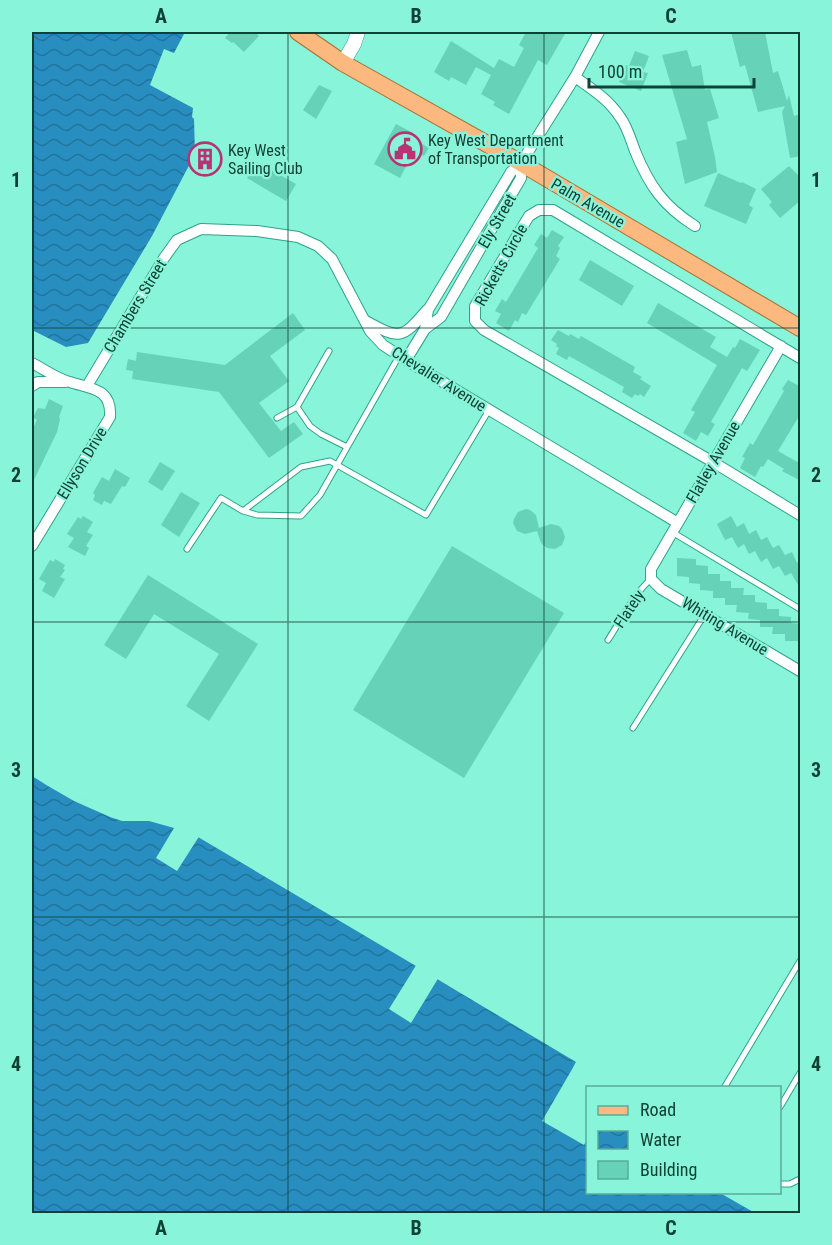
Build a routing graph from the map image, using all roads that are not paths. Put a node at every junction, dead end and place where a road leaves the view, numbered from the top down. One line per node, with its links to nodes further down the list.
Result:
1 (298, 32): 4 (main road, Palm Avenue)
2 (358, 32): 4 (street)
3 (599, 32): 5 (street)
4 (344, 63): 6 (main road, Palm Avenue)
5 (575, 77): 6 (street); 9 (street)
6 (521, 163): 7 (street, Ely Street); 8 (street, Ely Street); 15 (main road, Palm Avenue)
7 (492, 204): 8 (street); 11 (street, Ely Street)
8 (503, 211): 12 (street, Ely Street)
9 (695, 226)
10 (191, 232): 14 (street, Chevalier Avenue); 24 (street, Chambers Street)
11 (458, 259): 12 (street); 13 (street, Ely Street)
12 (470, 266): 16 (street, Ely Street)
13 (428, 310): 14 (street, Ely Street); 16 (street, Ely Street)
14 (365, 321): 19 (street, Chevalier Avenue)
15 (801, 328)
16 (425, 329): 19 (street, Ely Street)
17 (781, 346): 20 (street, Ricketts Circle); 29 (street, Flatley Avenue); 29 (street, Ricketts Circle)
18 (329, 351): 25 (lane)
19 (402, 358): 26 (street, Chevalier Avenue); 28 (lane)
20 (801, 358)
21 (32, 363): 22 (street)
22 (68, 382): 23 (street); 24 (street)
23 (32, 386)
24 (87, 386): 34 (street, Ellyson Drive)
25 (297, 407): 27 (lane); 28 (lane)
26 (489, 410): 30 (lane); 33 (street, Chevalier Avenue)
27 (277, 417)
28 (347, 447): 30 (lane)
29 (713, 462): 32 (street, Ricketts Circle); 33 (street, Flatley Avenue)
30 (337, 465): 31 (lane); 31 (lane)
31 (243, 511): 35 (lane)
32 (801, 515)
33 (675, 527): 36 (street, Flatley Avenue); 37 (lane)
34 (32, 546)
35 (188, 549)
36 (651, 579): 38 (street, Whiting Avenue); 39 (lane, Flately)
37 (801, 609)
38 (705, 614): 40 (street, Whiting Avenue); 41 (lane)
39 (608, 640)
40 (801, 671)
41 (633, 728)
42 (801, 961): 44 (lane)
43 (801, 1073): 45 (lane)
44 (725, 1086)
45 (781, 1105)
46 (800, 1178): 47 (lane)
47 (781, 1184)

